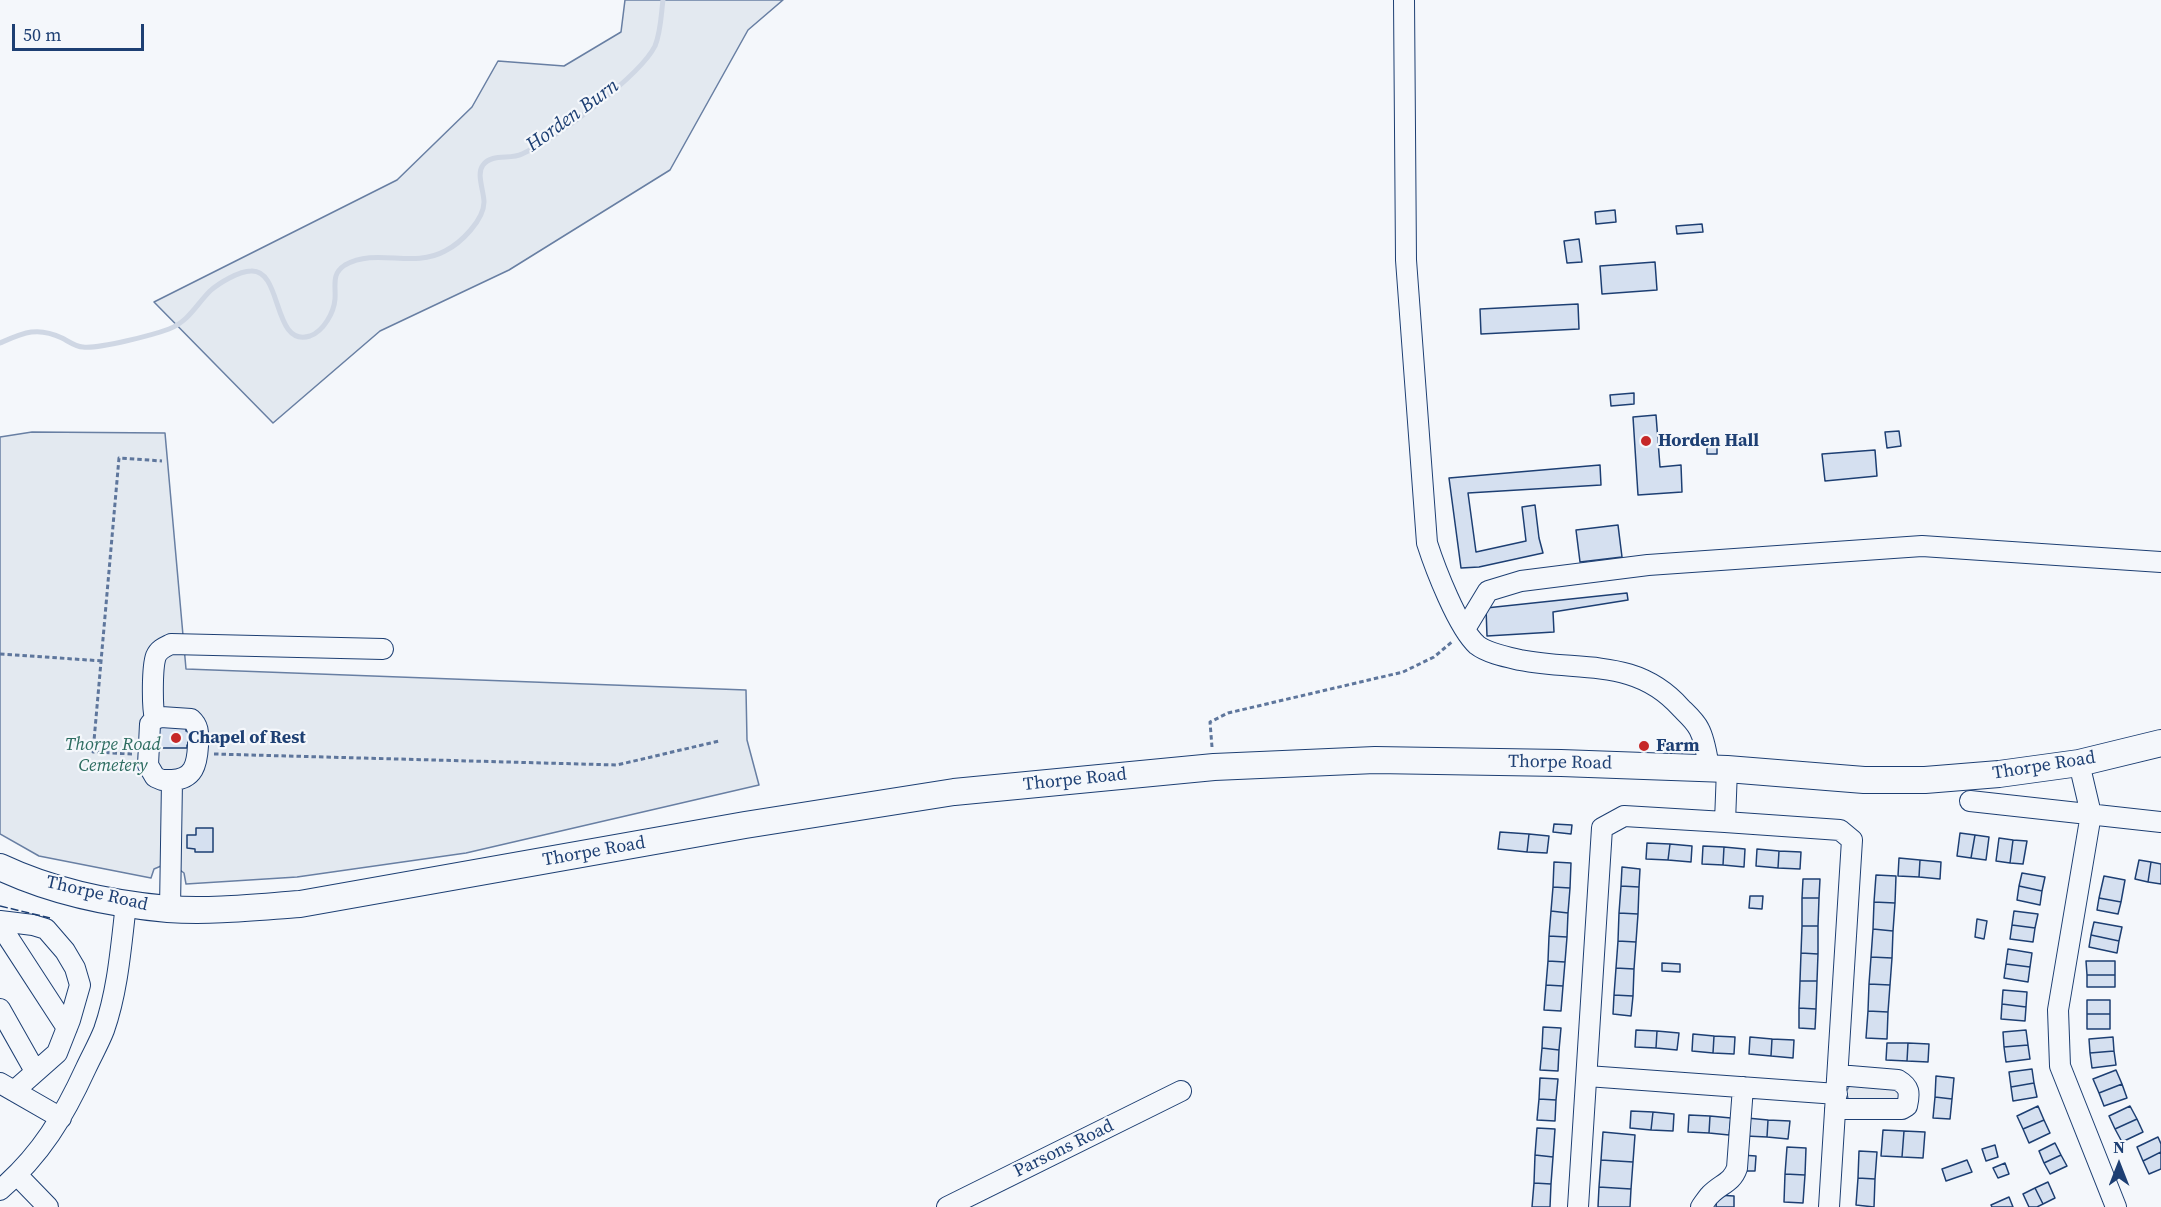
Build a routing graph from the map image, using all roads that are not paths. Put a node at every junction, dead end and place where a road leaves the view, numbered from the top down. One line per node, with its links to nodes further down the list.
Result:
1 (1404, 0): 3 (street)
2 (2161, 562): 3 (street)
3 (1465, 629): 8 (street)
4 (382, 650): 5 (street)
5 (155, 719): 9 (street); 9 (street)
6 (2161, 743): 7 (main road, Thorpe Road)
7 (2079, 763): 8 (main road, Thorpe Road); 11 (street)
8 (1718, 769): 12 (street); 16 (main road, Thorpe Road)
9 (172, 780): 16 (street)
10 (1970, 801): 11 (street, Thorpe Road)
11 (2091, 814): 13 (street, Thorpe Road); 30 (street)
12 (1725, 822): 21 (street); 25 (street)
13 (2161, 822)
14 (0, 867): 15 (main road, Thorpe Road)
15 (126, 904): 16 (main road, Thorpe Road); 26 (street)
16 (170, 909)
17 (0, 923): 19 (street); 19 (street)
18 (0, 1009): 20 (street)
19 (67, 1028): 20 (street)
20 (35, 1071): 22 (street)
21 (1587, 1076): 23 (street); 33 (street)
22 (7, 1087): 26 (street)
23 (1743, 1087): 25 (street); 34 (street)
24 (1181, 1091): 29 (street, Parsons Road)
25 (1836, 1093): 35 (street)
26 (61, 1118): 27 (street)
27 (17, 1175): 28 (street); 31 (street)
28 (0, 1190)
29 (978, 1200): 32 (street, Parsons Road)
30 (2113, 1206)
31 (48, 1207)
32 (947, 1207)
33 (1578, 1207)
34 (1701, 1207)
35 (1830, 1207)

